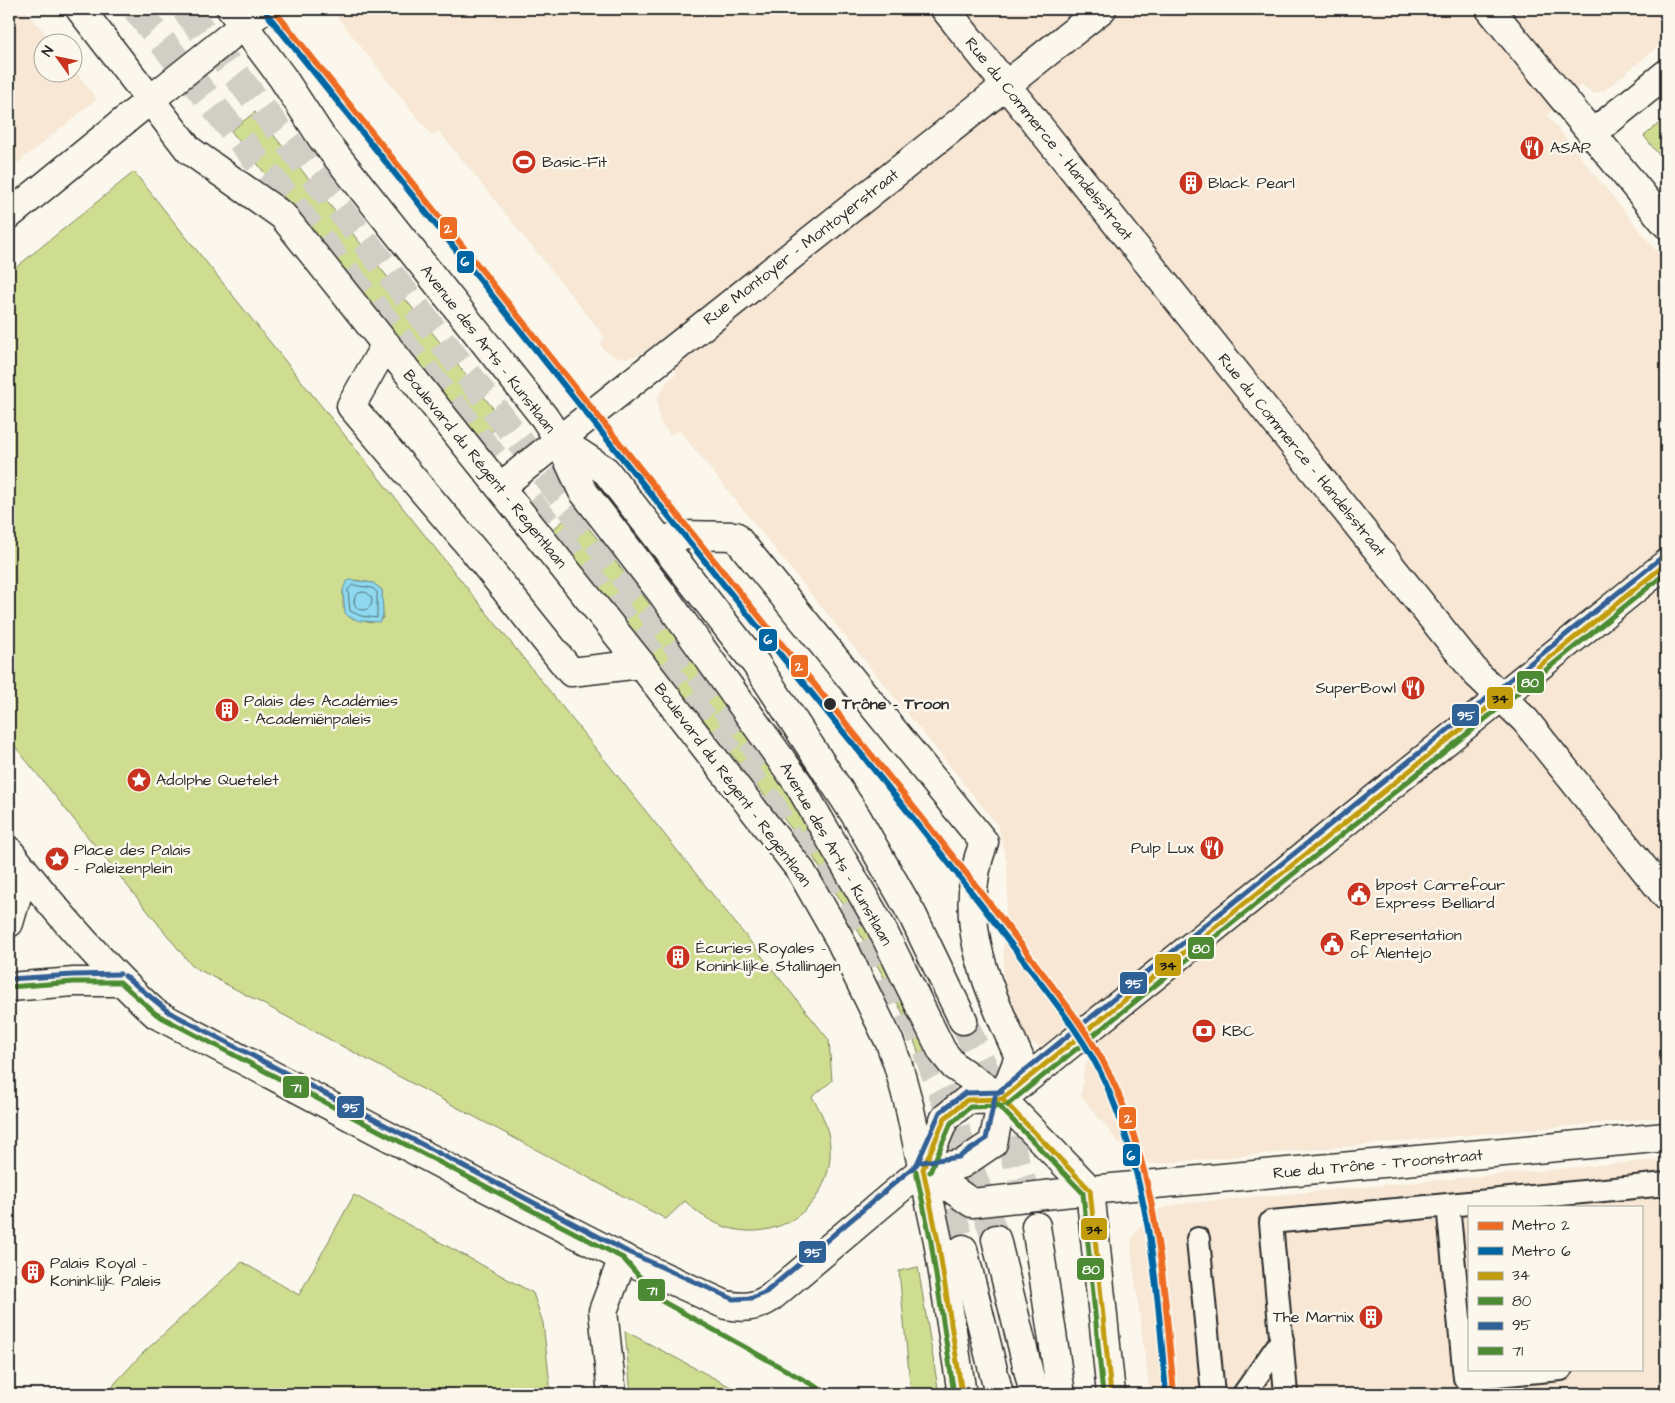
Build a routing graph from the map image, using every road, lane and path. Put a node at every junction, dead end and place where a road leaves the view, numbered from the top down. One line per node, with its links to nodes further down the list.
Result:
1 (80, 9): 8 (main road, Boulevard du Régent - Regentlaan)
2 (945, 9): 7 (main road, Rue du Commerce - Handelsstraat)
3 (1102, 9): 7 (main road, Rue Montoyer - Montoyerstraat)
4 (1490, 9): 9 (main road)
5 (246, 14): 8 (main road); 13 (main road, Avenue des Arts - Kunstlaan)
6 (1666, 74): 9 (main road)
7 (1006, 86): 13 (main road, Rue Montoyer - Montoyerstraat); 18 (main road, Rue du Commerce - Handelsstraat)
8 (150, 100): 10 (main road); 12 (main road, Boulevard du Régent - Regentlaan)
9 (1592, 134): 11 (main road)
10 (9, 215)
11 (1666, 224)
12 (386, 344): 14 (main road, Boulevard du Régent - Regentlaan); 17 (main road)
13 (559, 440): 14 (main road, Rue Montoyer - Montoyerstraat); 15 (main road); 25 (main road, Avenue des Arts - Kunstlaan)
14 (500, 487): 17 (main road, Boulevard du Régent - Regentlaan)
15 (661, 542): 24 (main road); 25 (main road)
16 (1666, 564): 18 (main road)
17 (641, 664): 27 (main road, Boulevard du Régent - Regentlaan)
18 (1501, 695): 20 (main road, Rue du Commerce - Handelsstraat); 25 (main road)
19 (17, 861): 21 (main road); 22 (main road)
20 (1666, 896)
21 (9, 923)
22 (120, 982): 23 (main road); 37 (main road)
23 (9, 987)
24 (963, 1020)
25 (1002, 1099): 27 (main road); 27 (main road); 29 (main road, Avenue des Arts - Kunstlaan)
26 (1666, 1137): 29 (main road, Rue du Trône - Troonstraat)
27 (923, 1169): 29 (main road, Rue du Trône - Troonstraat); 37 (main road); 41 (main road, Boulevard du Régent - Regentlaan)
28 (1666, 1184): 30 (street)
29 (1090, 1190): 45 (main road)
30 (1612, 1198): 31 (street)
31 (1493, 1204): 32 (street)
32 (1448, 1205): 38 (street); 39 (street)
33 (1036, 1226): 44 (main road)
34 (996, 1239): 43 (main road)
35 (1198, 1239): 46 (street)
36 (963, 1250): 42 (main road)
37 (623, 1258): 40 (main road)
38 (1282, 1340): 47 (street); 48 (street)
39 (1550, 1370)
40 (612, 1394)
41 (962, 1394)
42 (999, 1394)
43 (1034, 1394)
44 (1062, 1394)
45 (1111, 1394)
46 (1214, 1394)
47 (1244, 1394)
48 (1286, 1394)

